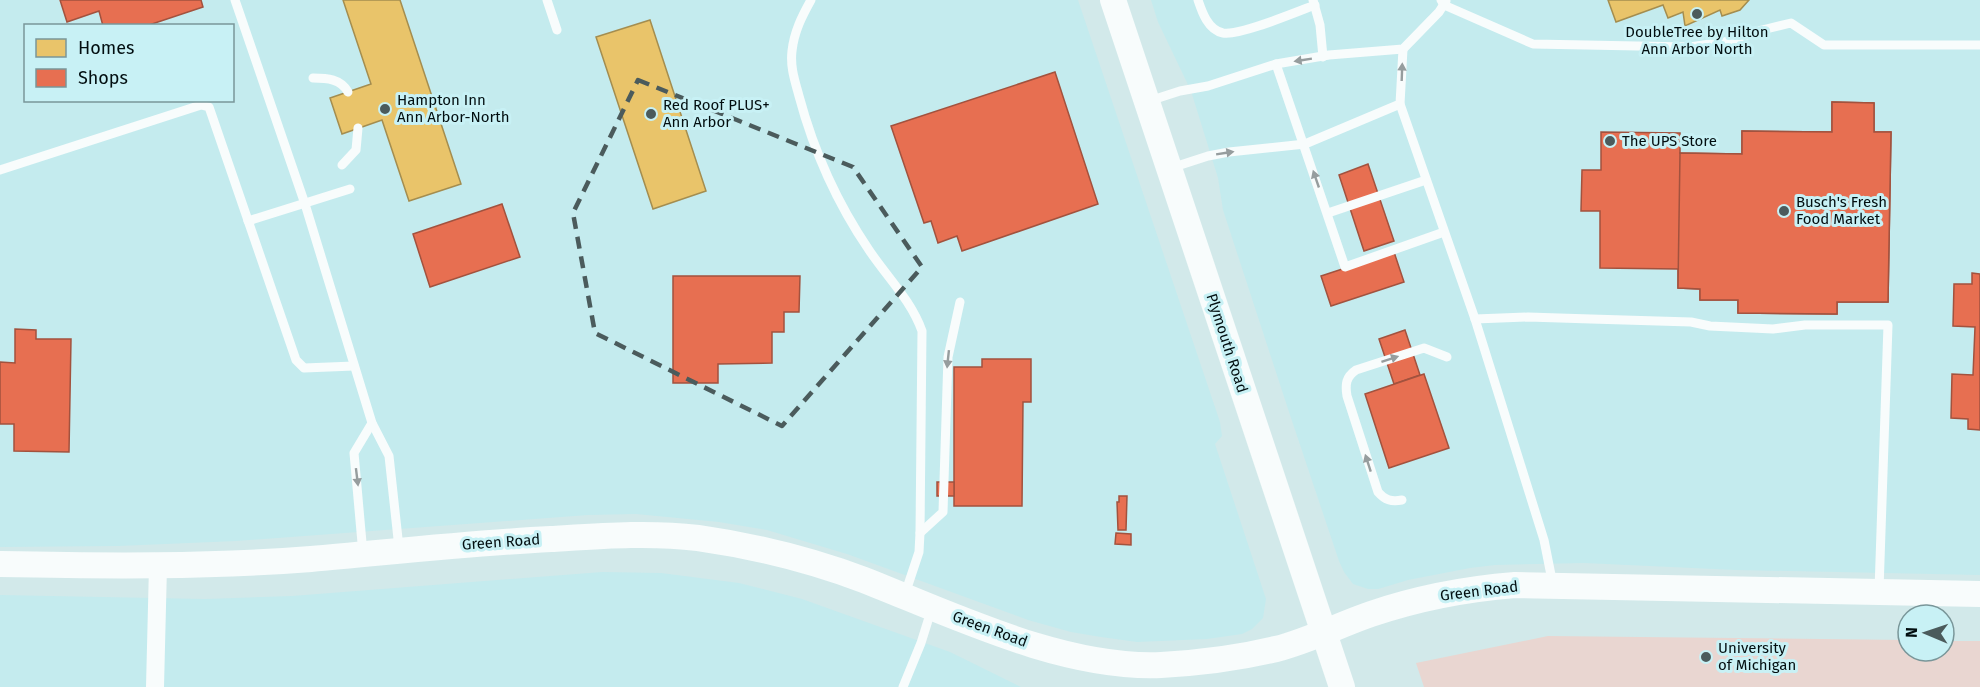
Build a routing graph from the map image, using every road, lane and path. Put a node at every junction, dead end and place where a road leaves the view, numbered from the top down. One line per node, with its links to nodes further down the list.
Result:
1 (235, 0): 24 (lane)
2 (547, 0): 8 (lane)
3 (811, 0): 34 (lane)
4 (1113, 0): 15 (street, Plymouth Road)
5 (1198, 0): 7 (lane)
6 (1444, 2): 9 (lane); 10 (lane)
7 (1314, 3): 11 (lane)
8 (557, 30)
9 (1980, 45)
10 (1402, 49): 11 (lane); 16 (lane, one-way to 10)
11 (1323, 57): 12 (lane, one-way to 12)
12 (1276, 64): 15 (lane); 18 (lane)
13 (313, 78): 14 (lane)
14 (348, 92)
15 (1147, 102): 20 (street, Plymouth Road)
16 (1400, 104): 18 (lane); 22 (lane)
17 (358, 128): 19 (lane)
18 (1305, 144): 20 (lane, one-way to 18); 25 (lane, one-way to 18)
19 (342, 165)
20 (1169, 168): 44 (street, Plymouth Road)
21 (0, 170): 26 (lane)
22 (1426, 180): 25 (lane); 27 (lane)
23 (350, 189): 24 (lane)
24 (304, 204): 26 (lane); 31 (lane)
25 (1328, 213): 27 (lane)
26 (248, 221): 31 (lane)
27 (1444, 232): 29 (lane)
28 (960, 302): 34 (lane, one-way to 34)
29 (1475, 320): 39 (lane); 40 (lane)
30 (1447, 357): 33 (lane, one-way to 30)
31 (354, 366): 32 (lane)
32 (372, 423): 35 (lane); 36 (lane, one-way to 36)
33 (1402, 500)
34 (920, 534): 42 (lane)
35 (399, 551): 36 (street, Green Road); 42 (street, Green Road)
36 (363, 554): 38 (street, Green Road)
37 (0, 564): 38 (street, Green Road)
38 (158, 566): 45 (street)
39 (1554, 586): 40 (street, Green Road); 44 (street, Green Road)
40 (1879, 592): 41 (street, Green Road)
41 (1980, 594)
42 (904, 597): 43 (street, Green Road)
43 (932, 607): 44 (street, Green Road); 46 (lane)
44 (1323, 632): 47 (street, Plymouth Road)
45 (155, 687)
46 (903, 687)
47 (1342, 687)

